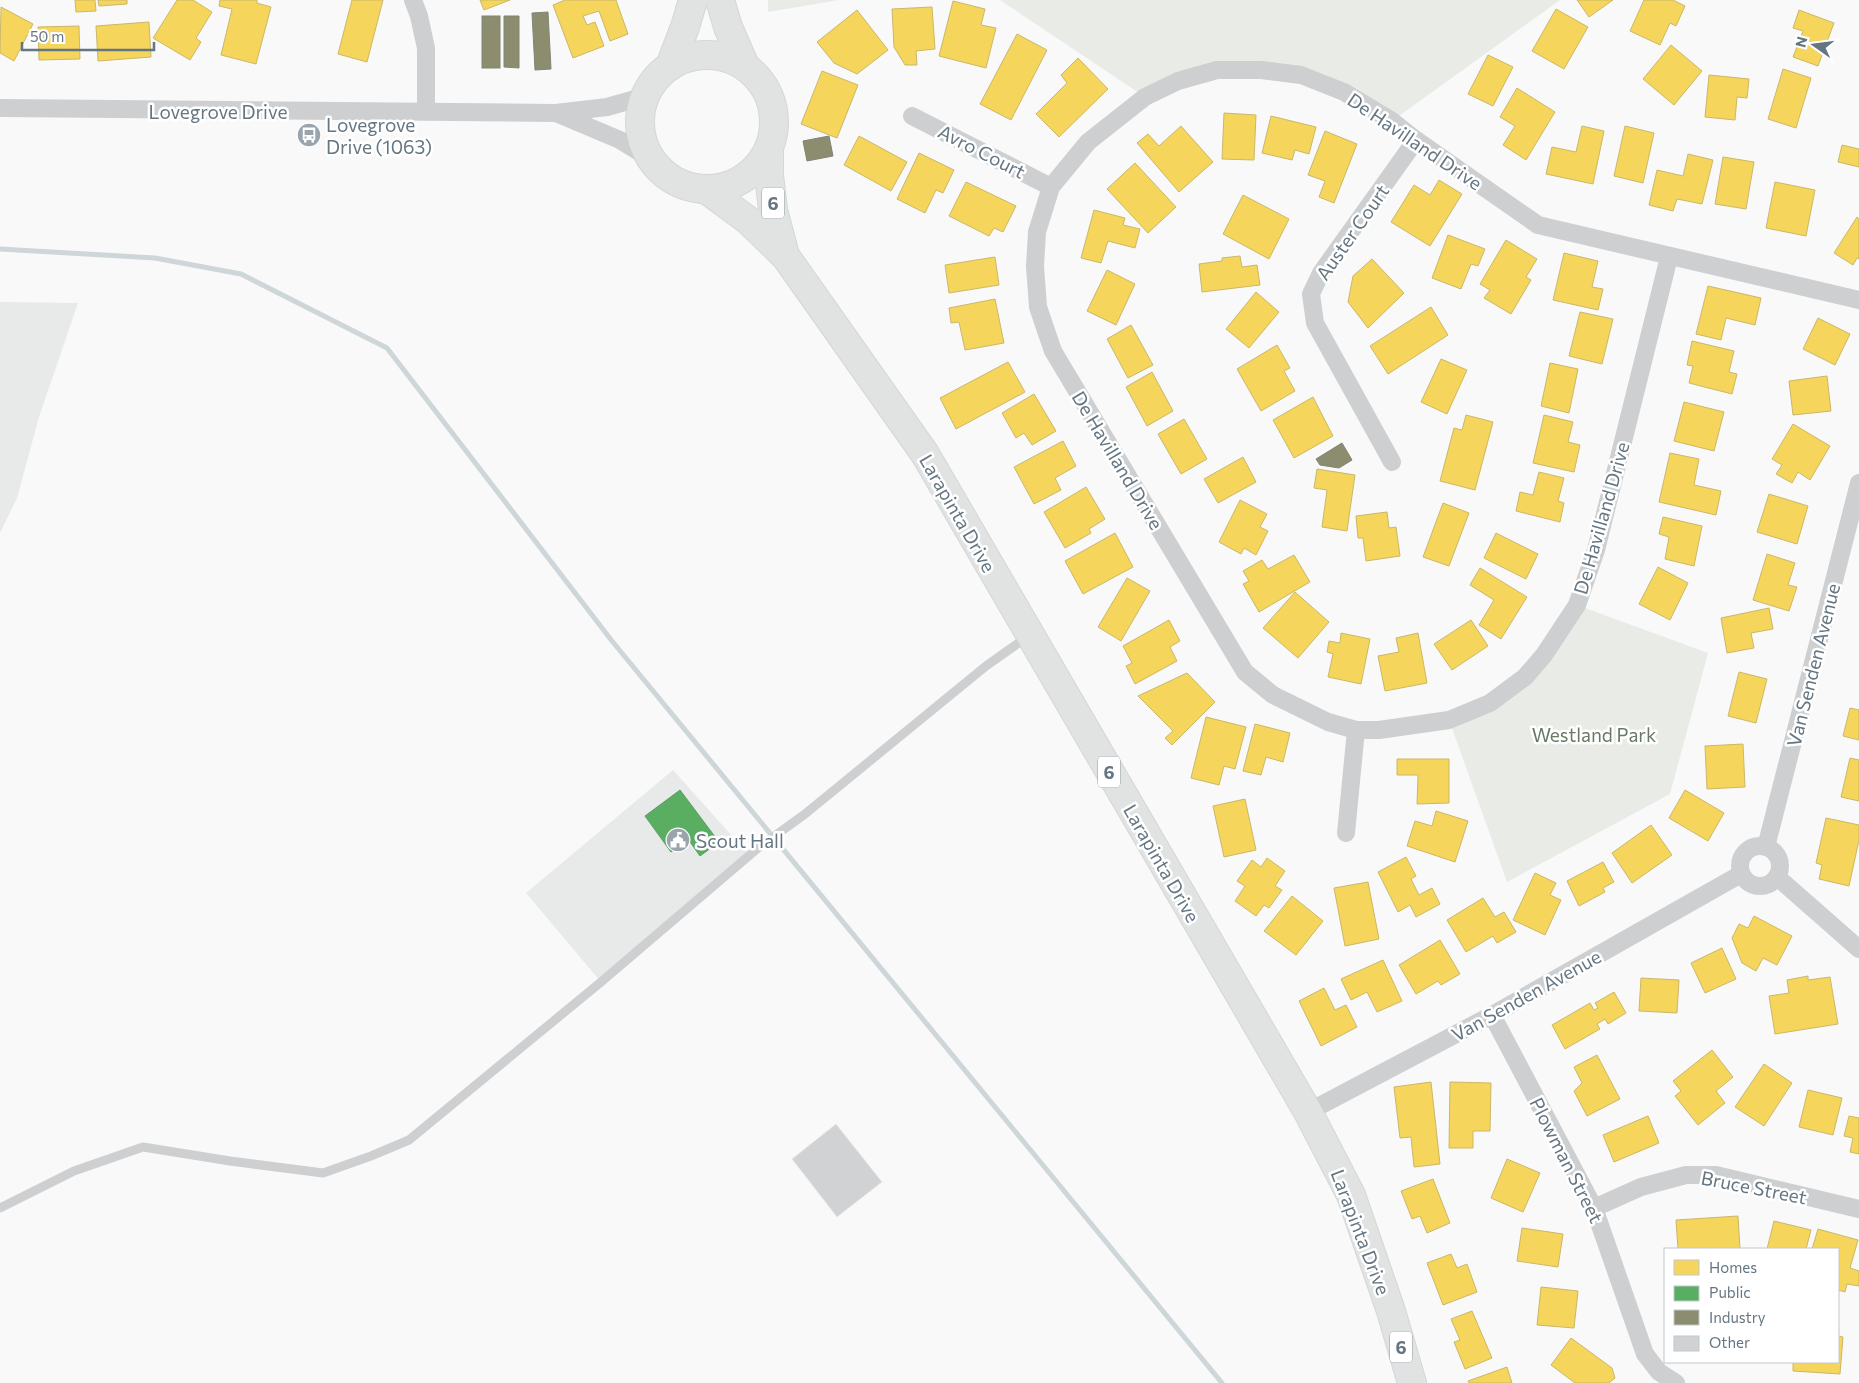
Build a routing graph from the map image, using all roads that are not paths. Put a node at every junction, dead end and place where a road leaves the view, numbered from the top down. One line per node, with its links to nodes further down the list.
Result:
1 (413, 0): 8 (street)
2 (693, 0): 4 (main road, 6)
3 (720, 0): 5 (main road, 6)
4 (670, 66): 5 (main road, 6); 6 (main road, 6)
5 (745, 66): 12 (main road, 6)
6 (646, 96): 9 (street, Lovegrove Drive); 13 (main road, 6)
7 (0, 108): 8 (street, Lovegrove Drive)
8 (426, 111): 9 (street, Lovegrove Drive)
9 (556, 113): 13 (street, Lovegrove Drive)
10 (912, 116): 14 (street, Avro Court)
11 (1416, 140): 14 (street, De Havilland Drive); 17 (street, De Havilland Drive); 19 (street, Auster Court)
12 (769, 148): 15 (main road, 6); 16 (main road, Larapinta Drive / 6)
13 (651, 160): 15 (main road, 6)
14 (1052, 187): 22 (street, De Havilland Drive)
15 (707, 190): 16 (main road, Larapinta Drive / 6)
16 (786, 257): 21 (main road, Larapinta Drive / 6)
17 (1669, 257): 18 (street, De Havilland Drive); 22 (street, De Havilland Drive)
18 (1859, 300)
19 (1392, 462)
20 (1859, 482): 24 (street, Van Senden Avenue)
21 (1029, 636): 29 (main road, Larapinta Drive / 6); 30 (lane)
22 (1356, 730): 23 (street)
23 (1346, 833)
24 (1766, 847): 25 (street); 26 (street)
25 (1741, 874): 26 (street); 28 (street, Van Senden Avenue)
26 (1777, 877): 27 (street)
27 (1859, 949)
28 (1492, 1015): 29 (street, Van Senden Avenue); 31 (street, Plowman Street)
29 (1308, 1112): 33 (main road, Larapinta Drive / 6)
30 (0, 1208)
31 (1594, 1208): 32 (street, Bruce Street); 36 (street, Plowman Street)
32 (1859, 1209)
33 (1391, 1311): 34 (main road, Larapinta Drive / 6); 35 (main road, Larapinta Drive / 6)
34 (1401, 1383)
35 (1412, 1383)
36 (1676, 1383)

